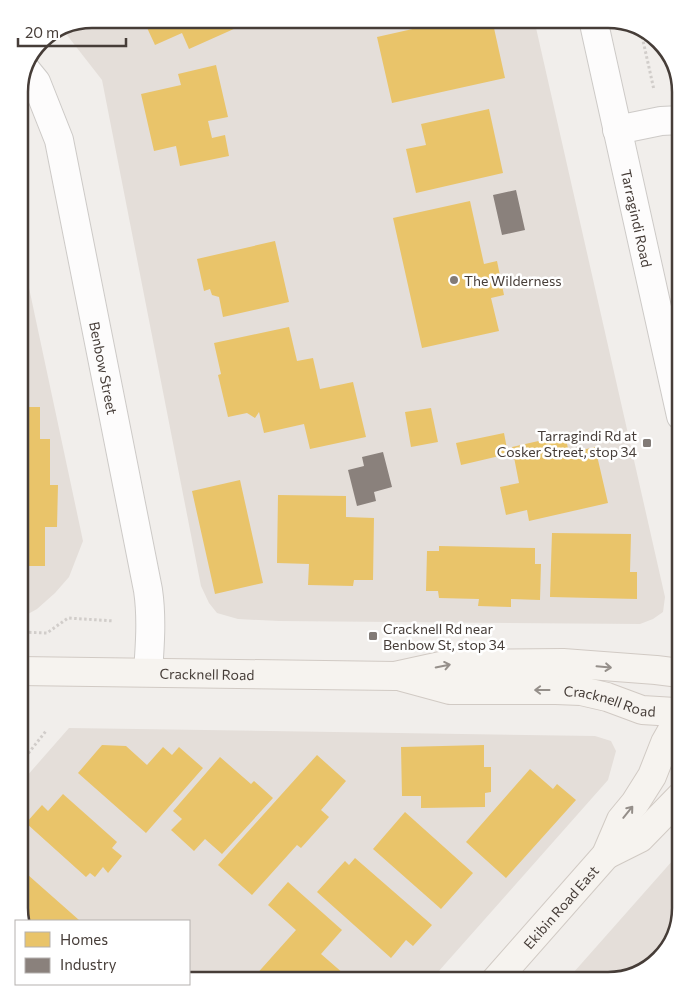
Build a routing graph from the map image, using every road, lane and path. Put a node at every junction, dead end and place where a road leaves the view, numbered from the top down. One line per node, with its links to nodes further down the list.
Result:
1 (594, 28): 6 (street, Tarragindi Road)
2 (642, 37): 3 (path)
3 (651, 72)
4 (30, 75): 11 (street, Benbow Street)
5 (672, 120): 6 (street)
6 (618, 130): 7 (street, Tarragindi Road)
7 (672, 375)
8 (114, 621): 9 (path)
9 (28, 632)
10 (28, 671): 11 (street, Cracknell Road)
11 (148, 672): 13 (street, Cracknell Road)
12 (672, 672): 13 (street, Cracknell Road, one-way to 12)
13 (395, 676): 14 (street, Cracknell Road, one-way to 13)
14 (672, 718)
15 (672, 730): 19 (street, Ekibin Road East, one-way to 15)
16 (46, 731): 17 (path)
17 (28, 754)
18 (672, 805): 19 (street, Ekibin Road East)
19 (606, 855): 20 (street, Ekibin Road East)
20 (503, 972)

